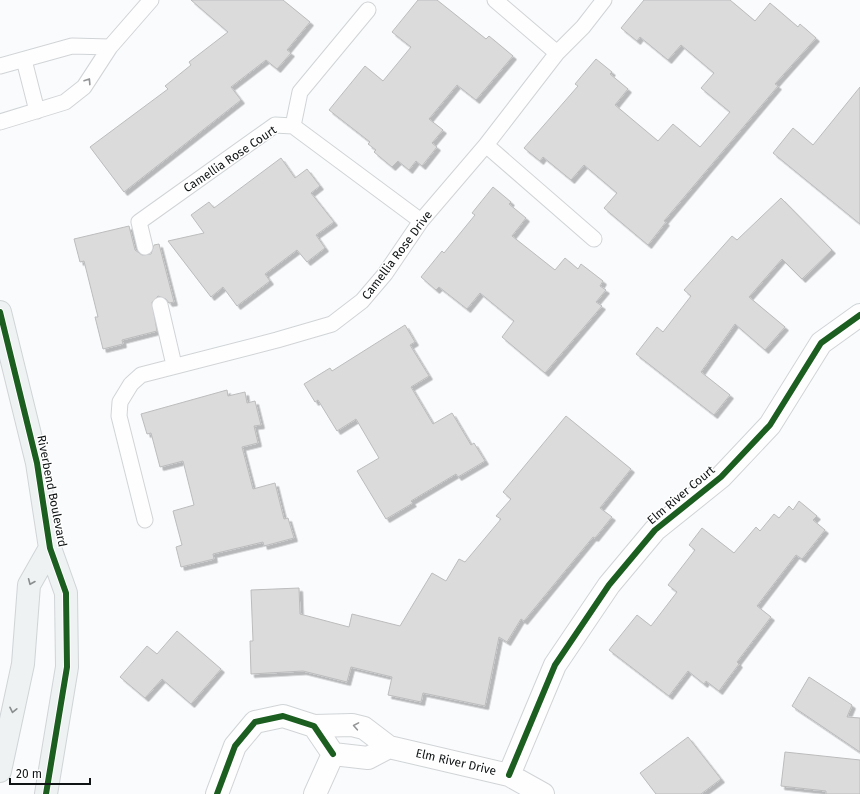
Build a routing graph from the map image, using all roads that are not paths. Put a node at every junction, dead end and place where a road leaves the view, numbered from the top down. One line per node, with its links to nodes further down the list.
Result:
1 (151, 0): 5 (lane)
2 (495, 0): 6 (lane)
3 (604, 0): 6 (lane, Camellia Rose Drive)
4 (368, 10): 11 (lane)
5 (110, 47): 7 (lane); 9 (lane, one-way to 5)
6 (557, 53): 12 (lane, Camellia Rose Drive)
7 (24, 60): 8 (lane); 9 (lane)
8 (0, 66)
9 (37, 111): 10 (lane)
10 (0, 122)
11 (293, 126): 13 (lane, Camellia Rose Court); 15 (lane, Camellia Rose Court)
12 (486, 145): 13 (lane, Camellia Rose Drive); 14 (lane)
13 (421, 221): 19 (lane, Camellia Rose Drive)
14 (594, 239)
15 (145, 247)
16 (160, 305): 19 (lane)
17 (0, 312): 21 (street, Riverbend Boulevard)
18 (860, 315): 26 (street, Elm River Court)
19 (174, 366): 20 (lane, Camellia Rose Drive)
20 (145, 520)
21 (50, 548): 25 (street, Riverbend Boulevard, one-way to 25); 27 (street, Riverbend Boulevard)
22 (314, 726): 23 (street, Elm River Drive, one-way to 22); 24 (street); 28 (street, Elm River Drive)
23 (389, 747): 24 (street); 26 (street, Elm River Drive)
24 (333, 754): 29 (street)
25 (0, 771)
26 (509, 775): 30 (street, Elm River Drive)
27 (46, 794)
28 (217, 794)
29 (314, 794)
30 (543, 794)

